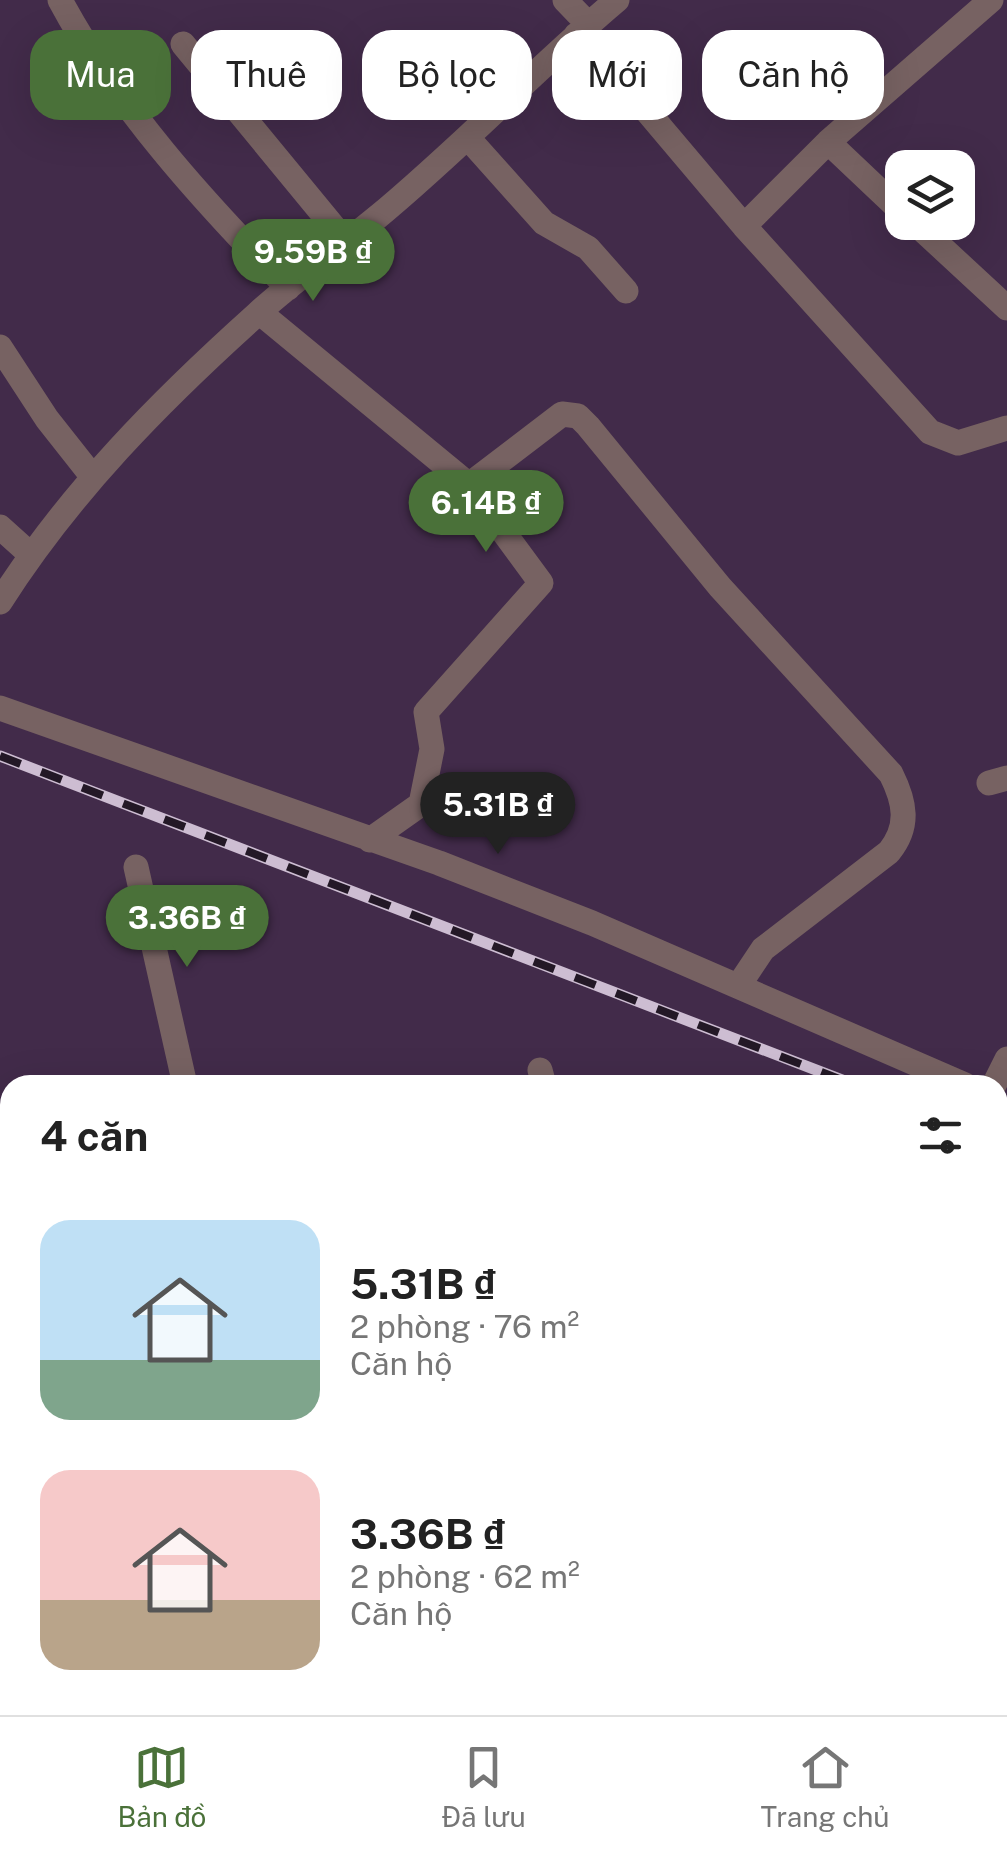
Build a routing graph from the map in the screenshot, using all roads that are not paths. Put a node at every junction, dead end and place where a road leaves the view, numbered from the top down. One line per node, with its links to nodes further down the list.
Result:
1 (60, 0): 15 (street)
2 (565, 0): 5 (street)
3 (617, 0): 5 (street)
4 (991, 0): 10 (street)
5 (582, 30)
6 (183, 44): 14 (street)
7 (552, 58): 9 (street)
8 (654, 120): 12 (street)
9 (468, 138): 14 (street); 16 (street)
10 (828, 142): 11 (street); 12 (street)
11 (885, 196)
12 (744, 226): 20 (street)
13 (933, 240): 17 (street)
14 (346, 242): 15 (street)
15 (288, 288): 18 (street)
16 (626, 291)
17 (1007, 308)
18 (258, 312): 21 (street); 22 (street)
19 (0, 348): 21 (street)
20 (1007, 428)
21 (92, 476): 24 (street)
22 (469, 485): 27 (street); 29 (street)
23 (0, 527): 24 (street)
24 (30, 554): 25 (street)
25 (0, 602)
26 (0, 708): 27 (street)
27 (370, 840): 29 (street)
28 (136, 867): 30 (street)
29 (738, 985): 31 (street)
30 (182, 1075)
31 (942, 1075)

